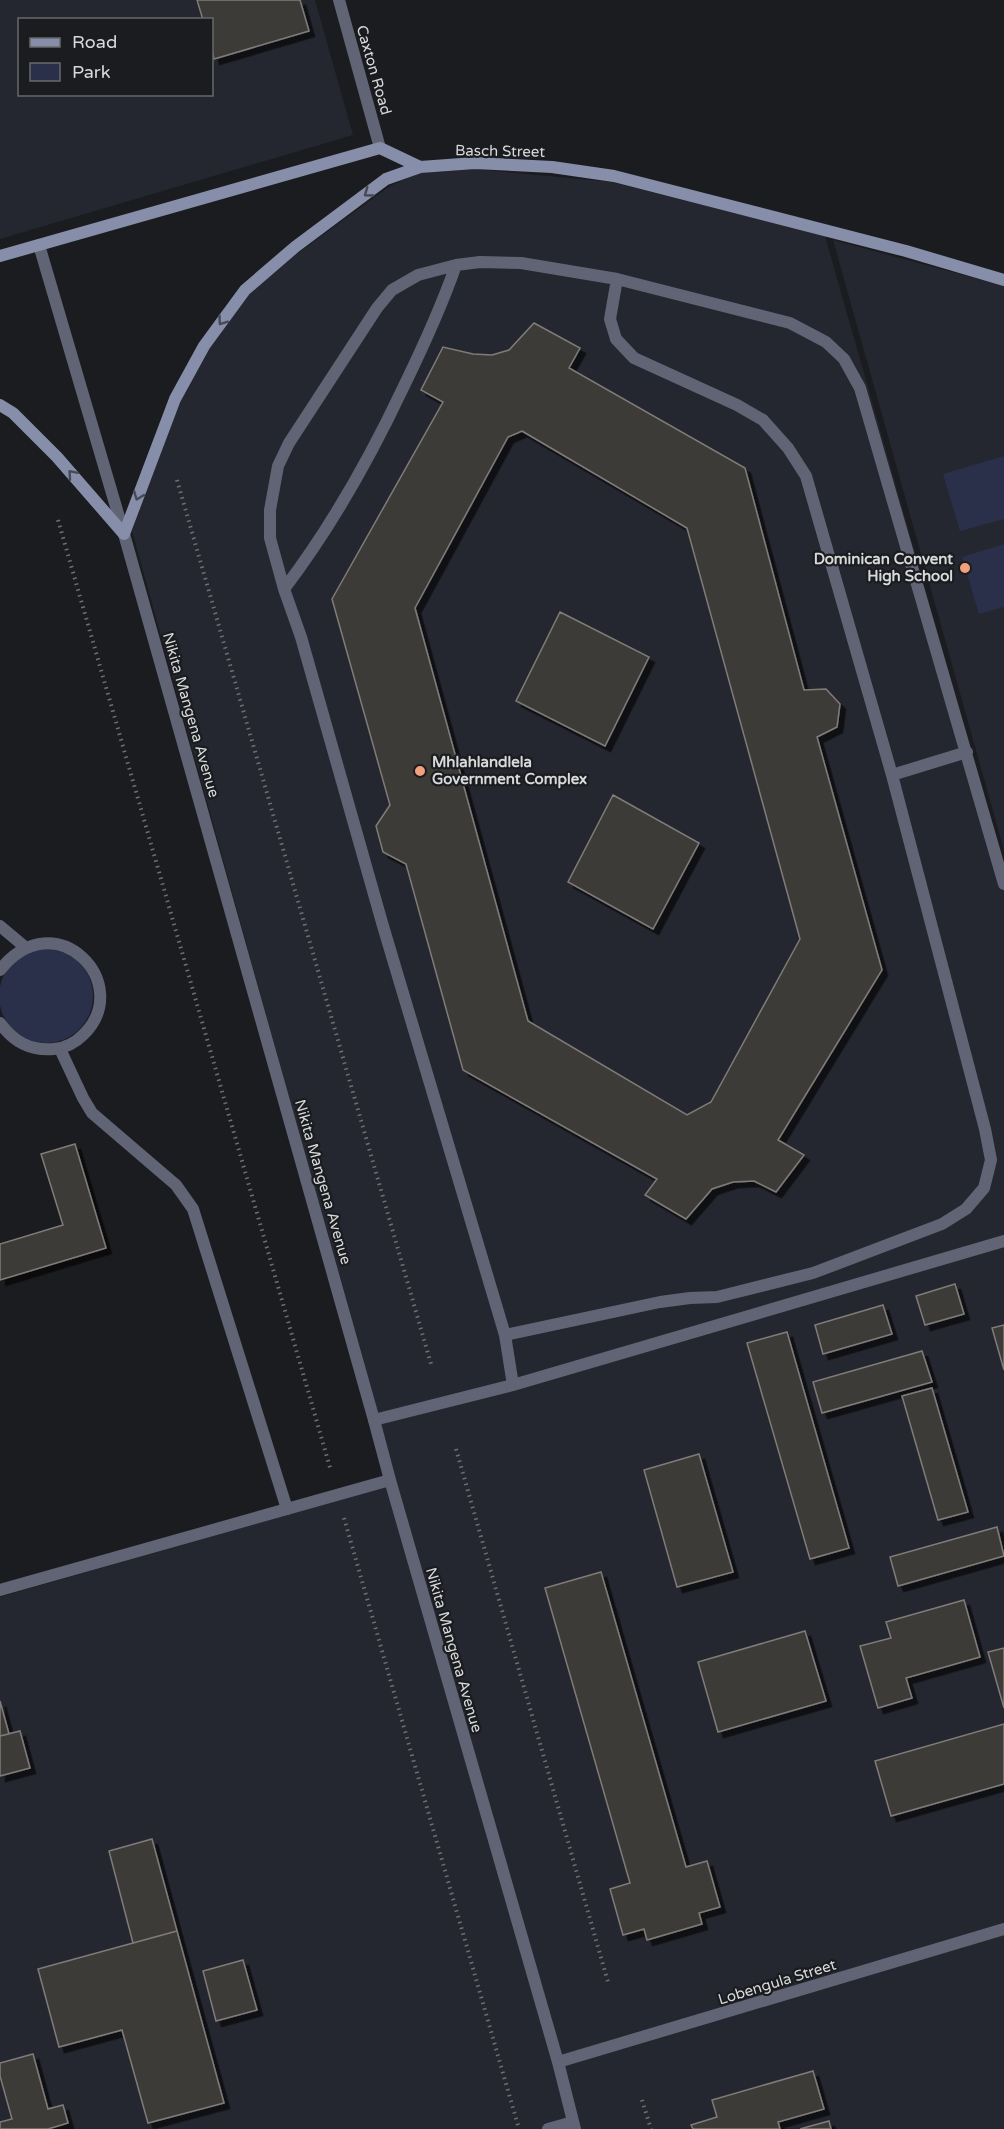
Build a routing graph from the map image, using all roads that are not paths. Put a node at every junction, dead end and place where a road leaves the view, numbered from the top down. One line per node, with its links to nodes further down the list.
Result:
1 (339, 0): 2 (street, Caxton Road)
2 (380, 148): 3 (street, Basch Street); 4 (street)
3 (420, 167): 8 (street, Basch Street); 10 (street, one-way to 10)
4 (39, 245): 5 (street); 10 (street, Nikita Mangena Avenue)
5 (0, 256)
6 (456, 265): 7 (street); 11 (street); 11 (street)
7 (617, 279): 12 (street); 13 (street)
8 (1004, 280)
9 (0, 405): 10 (street, one-way to 9)
10 (124, 534): 23 (street, Nikita Mangena Avenue)
11 (284, 589): 21 (street)
12 (967, 752): 13 (street); 14 (street)
13 (892, 775): 21 (street)
14 (1004, 884)
15 (0, 926): 16 (street)
16 (25, 947): 17 (street); 19 (street)
17 (0, 970)
18 (0, 1023): 19 (street)
19 (60, 1048): 25 (street)
20 (1004, 1241): 22 (street)
21 (505, 1335): 22 (street)
22 (513, 1385): 23 (street)
23 (375, 1420): 24 (street, Nikita Mangena Avenue)
24 (390, 1480): 25 (street); 28 (street, Nikita Mangena Avenue)
25 (287, 1509): 26 (street)
26 (0, 1590)
27 (1004, 1929): 28 (street, Lobengula Street)
28 (558, 2062): 29 (street, Nikita Mangena Avenue)
29 (574, 2126): 30 (street)
30 (548, 2129)

